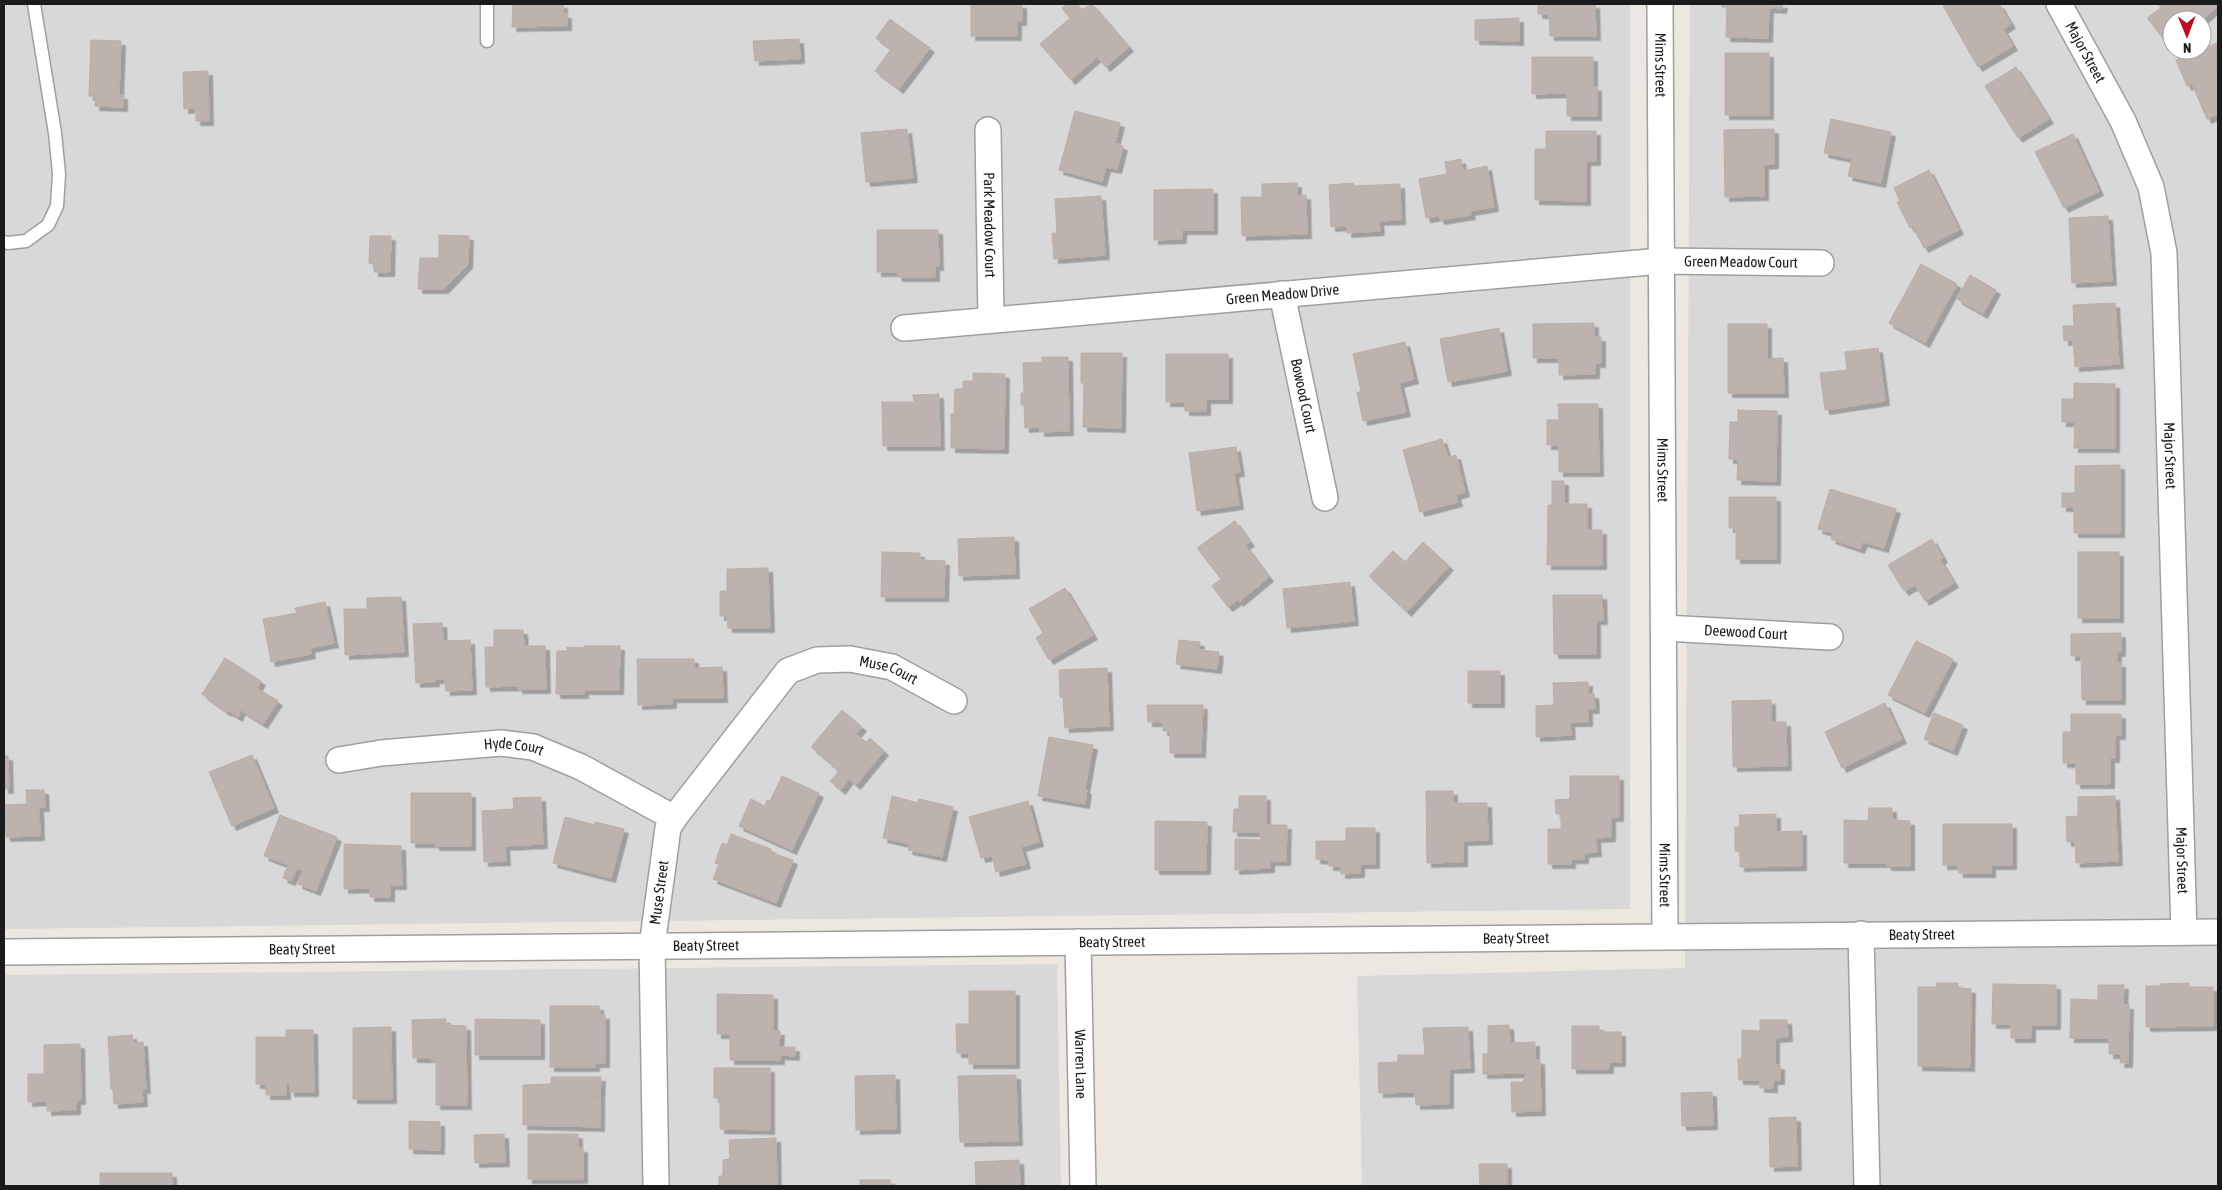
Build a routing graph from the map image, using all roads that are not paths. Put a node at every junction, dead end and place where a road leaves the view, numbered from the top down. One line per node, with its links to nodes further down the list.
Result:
1 (34, 4): 7 (lane)
2 (488, 4): 5 (lane)
3 (1660, 4): 8 (street, Mims Street)
4 (2059, 4): 20 (street, Major Street)
5 (487, 41)
6 (988, 130): 11 (street, Park Meadow Court)
7 (4, 242)
8 (1662, 261): 9 (street, Green Meadow Court); 10 (street, Green Meadow Drive); 14 (street, Mims Street)
9 (1821, 263)
10 (1282, 294): 11 (street, Green Meadow Drive); 13 (street, Bowood Court)
11 (990, 320): 12 (street, Green Meadow Drive)
12 (904, 328)
13 (1325, 498)
14 (1664, 628): 15 (street, Deewood Court); 23 (street, Mims Street)
15 (1830, 637)
16 (817, 660): 17 (street, Muse Court); 19 (street, Muse Street)
17 (954, 701)
18 (339, 760): 19 (street, Hyde Court)
19 (674, 818): 25 (street, Muse Street)
20 (2184, 932): 21 (street, Beaty Street); 22 (street, Beaty Street)
21 (2218, 932)
22 (1860, 934): 23 (street, Beaty Street); 29 (street)
23 (1665, 936): 24 (street, Beaty Street)
24 (1078, 942): 25 (street, Beaty Street); 28 (street, Warren Lane)
25 (652, 946): 26 (street, Beaty Street); 27 (street, Muse Street)
26 (4, 952)
27 (656, 1186)
28 (1083, 1186)
29 (1867, 1186)

